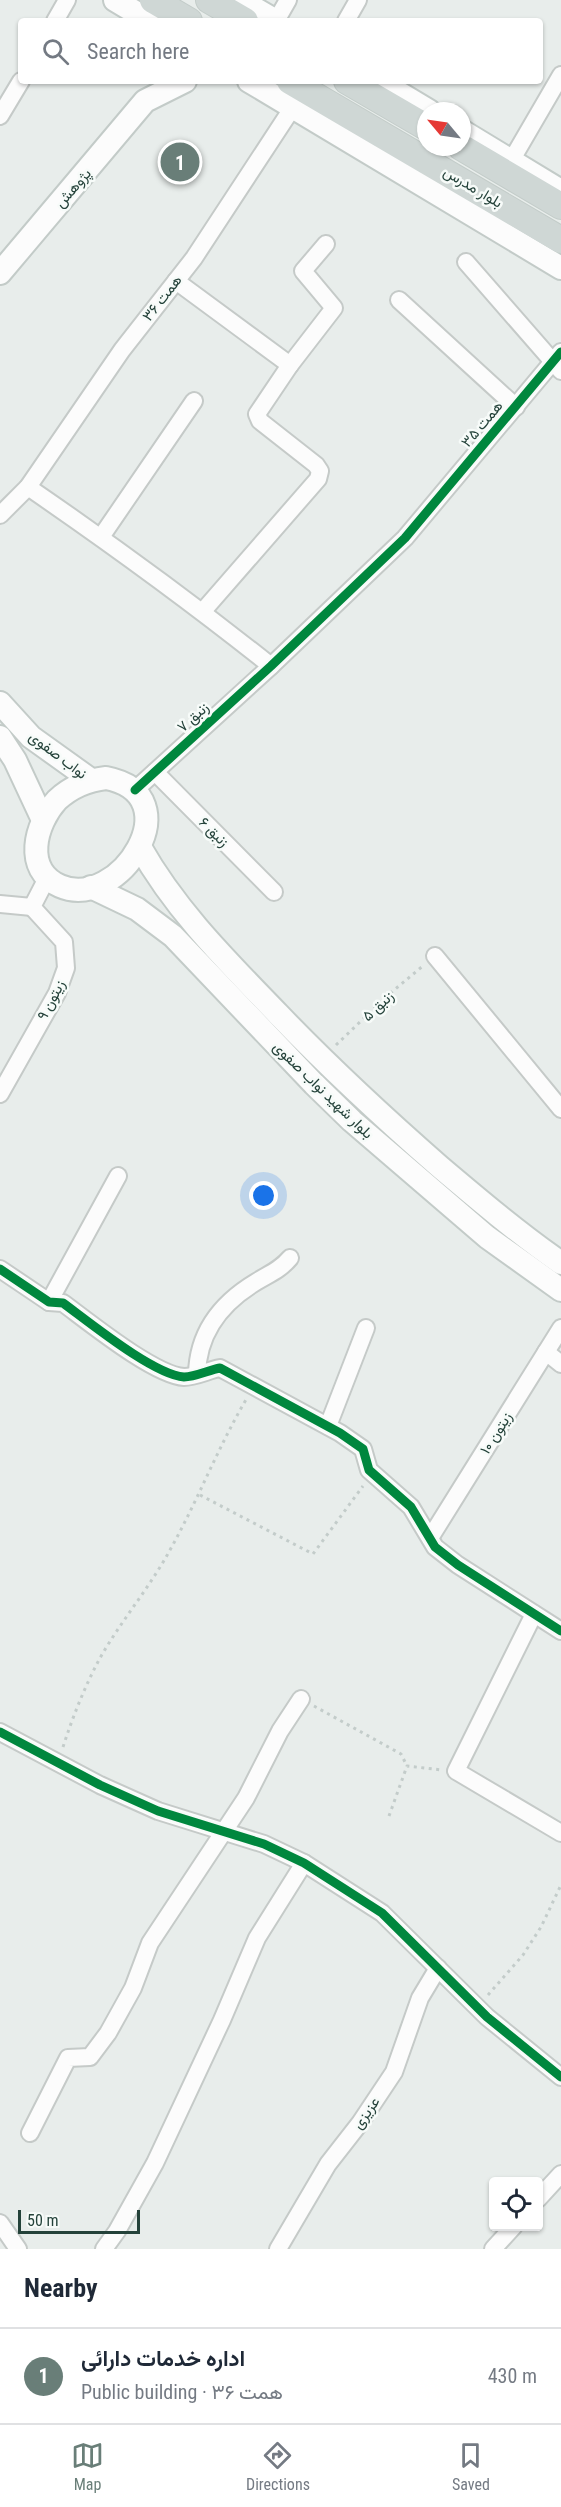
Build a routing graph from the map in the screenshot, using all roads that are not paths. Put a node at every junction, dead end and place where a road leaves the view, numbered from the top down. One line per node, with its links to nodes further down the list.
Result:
1 (67, 0): 7 (street)
2 (209, 0): 9 (main road)
3 (240, 0): 10 (main road)
4 (288, 0): 11 (street)
5 (358, 0): 12 (street)
6 (138, 10): 8 (main road)
7 (57, 18)
8 (175, 18)
9 (240, 18)
10 (271, 18)
11 (278, 18)
12 (348, 18)
13 (561, 75): 27 (street)
14 (19, 84): 23 (street)
15 (173, 84): 20 (main road, پژوهش)
16 (254, 84): 22 (main road)
17 (295, 84): 28 (main road, بلوار مدرس)
18 (353, 84): 24 (main road)
19 (384, 84): 21 (main road)
20 (146, 91): 34 (main road, پژوهش)
21 (417, 104)
22 (293, 106): 28 (main road); 35 (street, همت ۳۶)
23 (0, 116)
24 (417, 122)
25 (471, 136): 27 (main road)
26 (471, 152): 29 (main road, بلوار مدرس)
27 (511, 160): 29 (main road)
28 (451, 187): 30 (main road, بلوار مدرس); 33 (main road)
29 (560, 199)
30 (561, 240)
31 (326, 243): 38 (street)
32 (466, 262): 37 (street)
33 (561, 268)
34 (0, 273)
35 (176, 281): 38 (street); 41 (street, همت ۳۶)
36 (399, 300): 40 (street)
37 (558, 362): 40 (street, همت ۳۵)
38 (290, 365): 44 (street)
39 (194, 400): 43 (street)
40 (516, 407): 45 (street, همت ۳۵)
41 (28, 488): 42 (street, همت ۳۶); 43 (street)
42 (0, 516)
43 (101, 537): 44 (street)
44 (203, 611): 45 (street)
45 (271, 666): 48 (street, زنبق ۷)
46 (0, 703): 49 (main road, نواب صفوی)
47 (0, 737): 51 (main road, نواب صفوی)
48 (155, 772): 50 (street, زنبق ۷); 55 (street, زنبق ۶)
49 (92, 780): 50 (main road); 51 (main road)
50 (135, 790): 52 (main road)
51 (43, 820): 53 (main road)
52 (140, 847): 54 (main road); 63 (main road, بلوار شهید نواب صفوی)
53 (47, 878): 54 (main road); 57 (street)
54 (91, 887): 65 (main road, بلوار شهید نواب صفوی)
55 (274, 892)
56 (0, 904): 57 (street)
57 (32, 907): 59 (street, زیتون ۹)
58 (435, 956): 60 (street)
59 (0, 1094)
60 (561, 1109)
61 (118, 1176): 66 (street)
62 (290, 1258): 71 (street)
63 (561, 1263)
64 (0, 1269): 66 (street)
65 (561, 1290)
66 (49, 1302): 71 (street)
67 (366, 1328): 72 (street)
68 (561, 1328): 69 (street, زیتون ۱۰)
69 (546, 1352): 70 (street); 73 (street, زیتون ۱۰)
70 (561, 1364)
71 (197, 1374): 72 (street)
72 (328, 1426): 73 (street)
73 (430, 1538): 74 (street)
74 (534, 1614): 75 (street); 79 (street)
75 (561, 1631)
76 (301, 1699): 78 (street)
77 (0, 1732): 78 (street)
78 (222, 1830): 80 (street); 83 (street)
79 (561, 1833)
80 (304, 1863): 81 (street); 89 (street)
81 (438, 1968): 82 (street); 90 (street, عزیزی)
82 (561, 2077)
83 (30, 2133)
84 (561, 2174): 85 (street)
85 (543, 2194)
86 (0, 2223): 88 (street)
87 (509, 2231): 91 (street)
88 (18, 2249)
89 (104, 2249)
90 (278, 2249)
91 (493, 2249)

